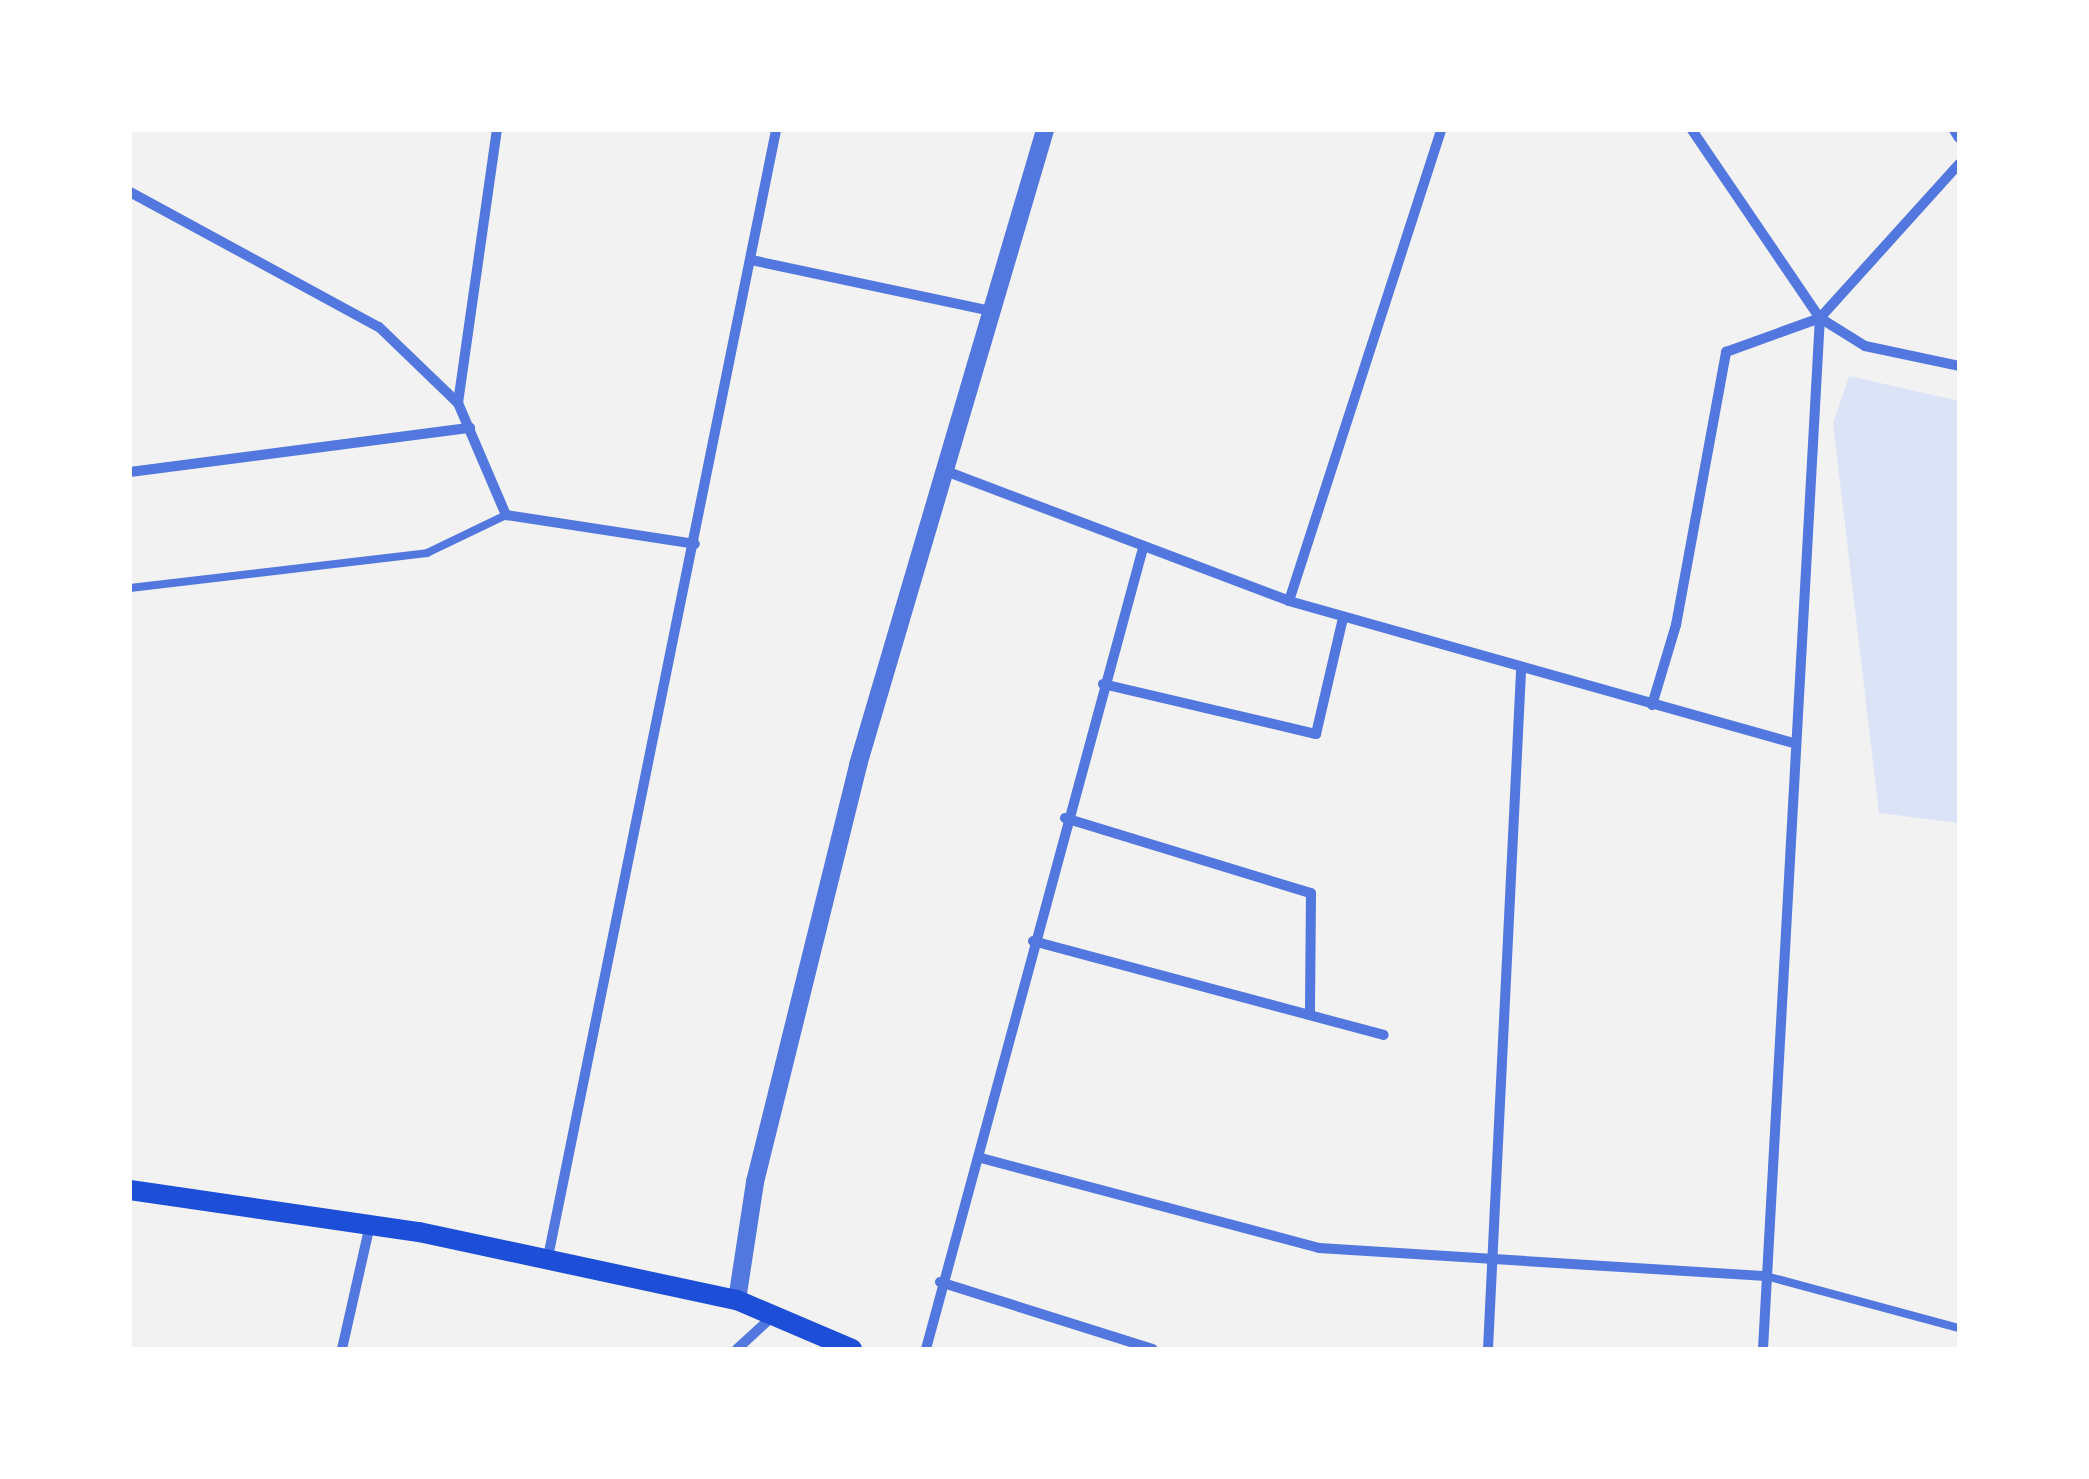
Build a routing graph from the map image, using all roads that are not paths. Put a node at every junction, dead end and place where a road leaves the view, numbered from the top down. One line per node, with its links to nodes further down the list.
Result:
1 (497, 130): 14 (street)
2 (776, 130): 10 (street)
3 (1045, 130): 11 (street)
4 (1440, 130): 22 (street)
5 (1692, 130): 12 (street)
6 (1954, 130): 7 (street)
7 (1959, 138)
8 (1959, 164): 12 (street)
9 (130, 192): 14 (street)
10 (756, 262): 11 (street); 19 (street)
11 (986, 310): 16 (street)
12 (1820, 318): 13 (street); 26 (street); 27 (street)
13 (1959, 366)
14 (458, 403): 15 (street)
15 (470, 428): 17 (street); 18 (street)
16 (941, 469): 20 (street); 39 (street)
17 (130, 472)
18 (506, 515): 19 (street); 21 (lane)
19 (695, 544): 36 (street)
20 (1142, 552): 22 (street); 25 (street)
21 (130, 588)
22 (1289, 601): 23 (street)
23 (1343, 618): 24 (street); 25 (street)
24 (1521, 672): 26 (street); 35 (street)
25 (1103, 684): 28 (street)
26 (1652, 705): 27 (street)
27 (1794, 743): 37 (street)
28 (1065, 818): 29 (street); 30 (street)
29 (1033, 941): 30 (street); 32 (street)
30 (1310, 1015): 31 (street)
31 (1384, 1034)
32 (980, 1158): 35 (street); 38 (street)
33 (130, 1190): 34 (main road)
34 (370, 1225): 36 (main road); 42 (street)
35 (1496, 1258): 37 (street); 47 (street)
36 (546, 1263): 39 (main road)
37 (1766, 1276): 41 (lane); 48 (street)
38 (940, 1282): 45 (street); 46 (street)
39 (736, 1300): 40 (main road)
40 (777, 1312): 43 (street); 44 (main road)
41 (1959, 1328)
42 (342, 1349)
43 (737, 1349)
44 (852, 1349)
45 (926, 1349)
46 (1153, 1349)
47 (1488, 1349)
48 (1763, 1349)

